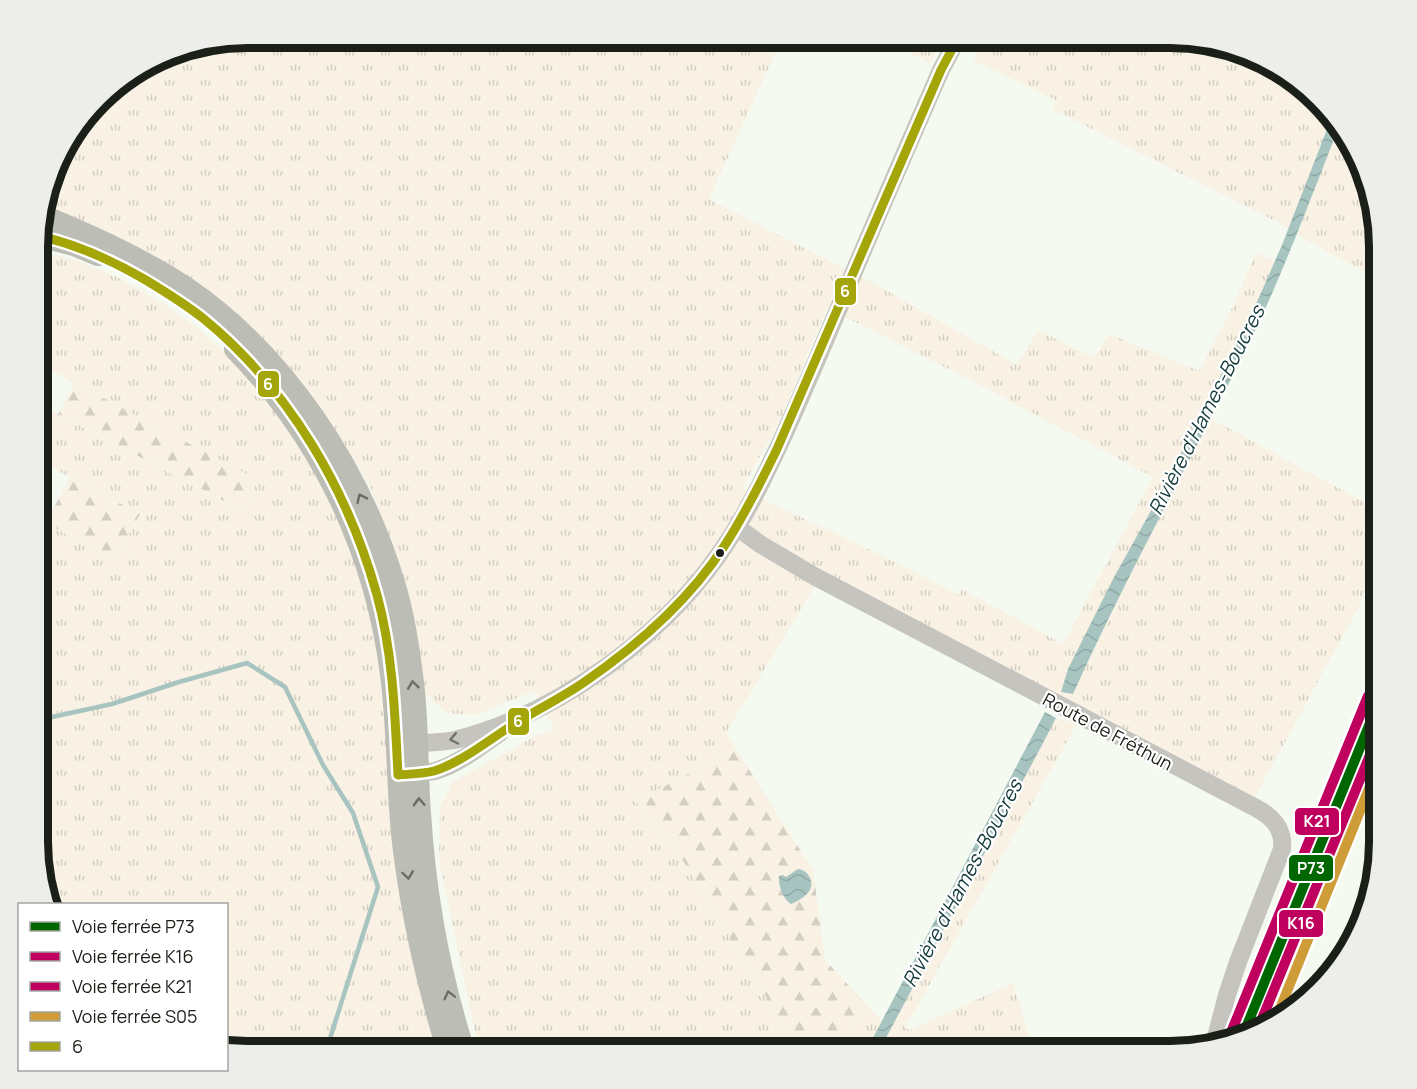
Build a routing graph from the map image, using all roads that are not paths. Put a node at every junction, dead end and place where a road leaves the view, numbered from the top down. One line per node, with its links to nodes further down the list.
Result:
1 (953, 48): 4 (street)
2 (50, 219): 6 (main road, one-way to 2)
3 (49, 238): 6 (main road)
4 (737, 527): 5 (street); 8 (street, Route de Fréthun)
5 (548, 704): 6 (street, one-way to 6); 7 (street)
6 (407, 744): 7 (main road)
7 (408, 774): 9 (main road, one-way to 9); 10 (main road, one-way to 7)
8 (1217, 1035)
9 (445, 1041)
10 (461, 1041)

